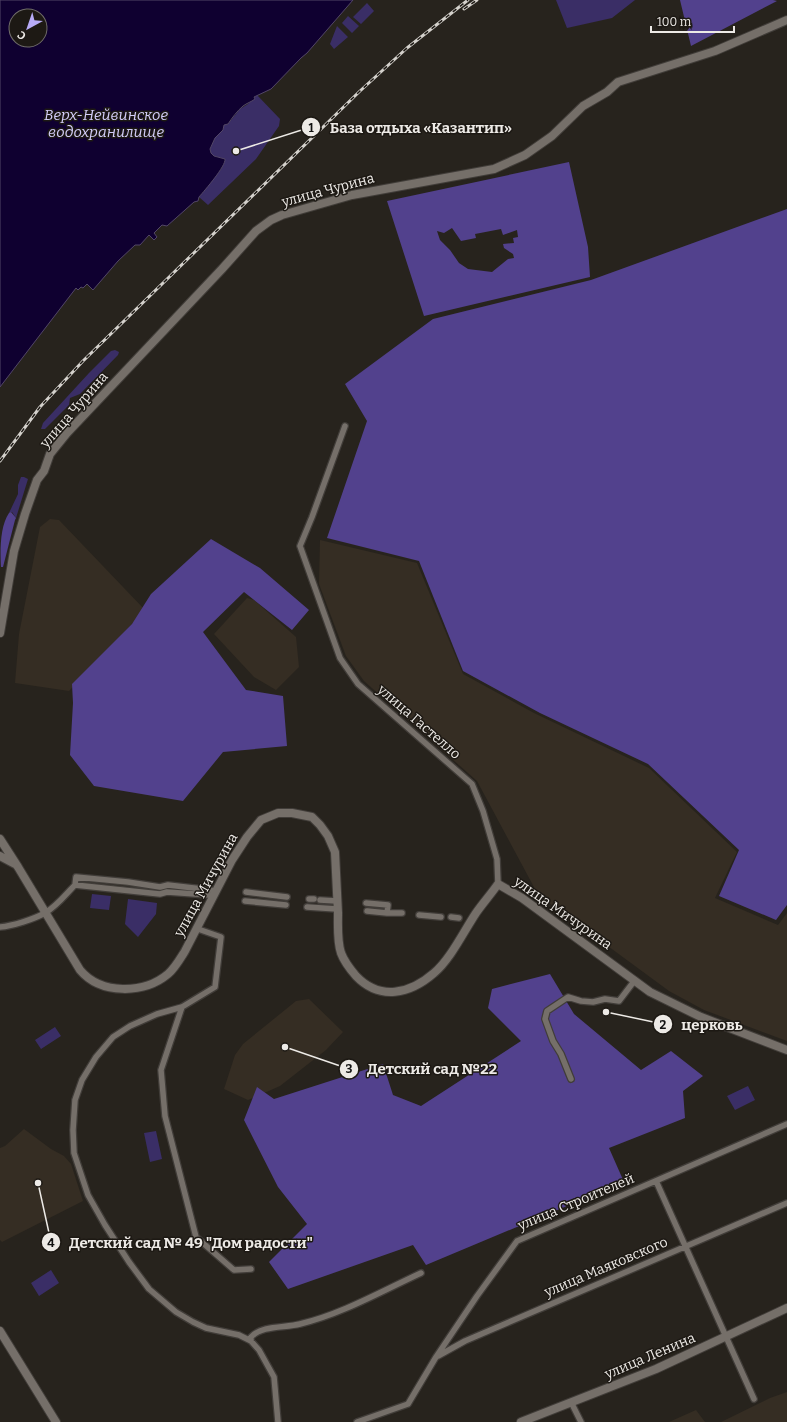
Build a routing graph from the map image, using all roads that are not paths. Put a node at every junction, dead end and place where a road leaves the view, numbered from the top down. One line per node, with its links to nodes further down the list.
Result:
1 (787, 20): 3 (street, улица Чурина)
2 (345, 426): 7 (street, улица Гастелло)
3 (0, 633)
4 (0, 840): 6 (street, улица Мичурина)
5 (0, 856): 6 (street)
6 (18, 867): 18 (street, улица Мичурина)
7 (498, 884): 15 (street, улица Мичурина); 27 (street, улица Мичурина)
8 (246, 892): 10 (street)
9 (210, 893): 18 (street)
10 (287, 897)
11 (314, 899): 15 (street)
12 (245, 901): 14 (street)
13 (366, 903): 19 (street)
14 (286, 905)
15 (337, 905): 16 (street); 26 (street, улица Мичурина)
16 (307, 907)
17 (367, 911): 19 (street)
18 (45, 913): 25 (street); 26 (street, улица Мичурина)
19 (387, 913): 20 (street)
20 (402, 913)
21 (419, 915): 22 (street)
22 (441, 917)
23 (452, 917): 24 (street)
24 (459, 918)
25 (0, 927)
26 (198, 929): 28 (street)
27 (634, 980): 29 (street, улица Мичурина); 30 (street)
28 (182, 1007): 35 (street); 40 (street)
29 (787, 1050)
30 (571, 1079)
31 (787, 1124): 32 (street, улица Строителей)
32 (656, 1181): 34 (street); 41 (street, улица Строителей)
33 (787, 1203): 34 (street, улица Маяковского)
34 (685, 1247): 39 (street); 41 (street, улица Маяковского)
35 (251, 1269)
36 (421, 1273): 40 (street)
37 (787, 1308): 39 (street, улица Ленина)
38 (0, 1331): 44 (street)
39 (725, 1337): 42 (street); 43 (street, улица Ленина)
40 (250, 1340): 45 (street)
41 (436, 1357): 46 (street, улица Строителей)
42 (754, 1399)
43 (571, 1402): 47 (street, улица Ленина); 48 (street)
44 (56, 1422)
45 (278, 1422)
46 (357, 1422)
47 (521, 1422)
48 (581, 1422)

